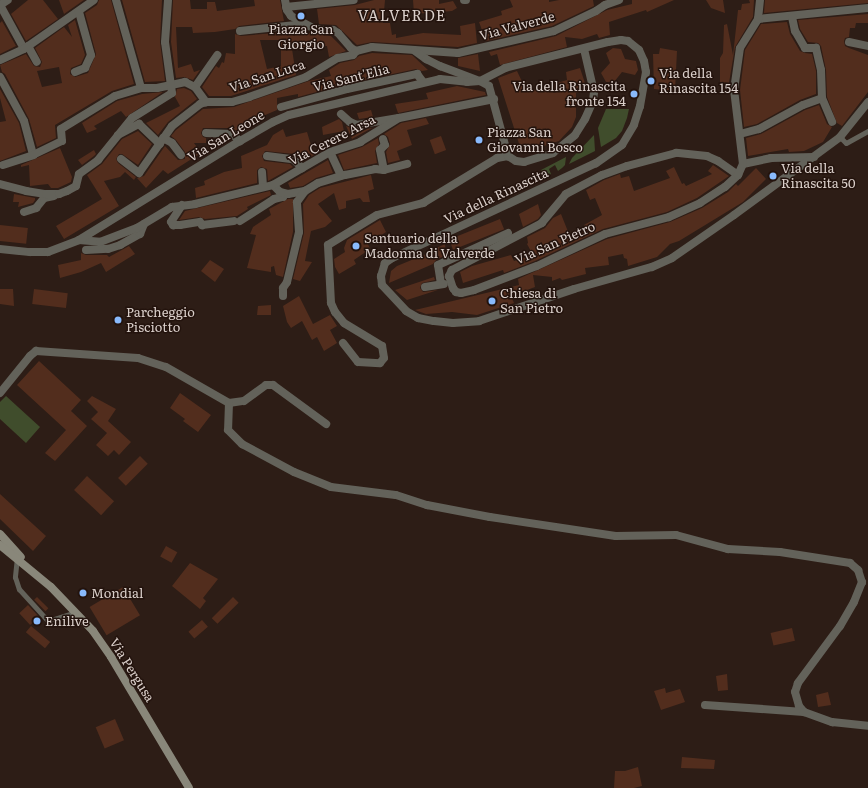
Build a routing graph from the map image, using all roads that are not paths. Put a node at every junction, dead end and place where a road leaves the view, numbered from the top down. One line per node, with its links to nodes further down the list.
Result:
1 (8, 0): 8 (street)
2 (94, 0): 11 (street)
3 (116, 0): 31 (street)
4 (168, 0): 29 (street)
5 (354, 0): 9 (street)
6 (619, 0): 21 (street, Via Valverde)
7 (760, 0): 13 (street)
8 (0, 5): 17 (street)
9 (286, 6): 14 (street)
10 (868, 8): 12 (street)
11 (79, 12): 17 (street); 25 (street)
12 (792, 17): 13 (street); 32 (street)
13 (758, 20): 43 (street)
14 (305, 24): 15 (street); 20 (street)
15 (240, 31)
16 (849, 42): 18 (street)
17 (25, 45): 23 (street); 24 (street)
18 (868, 46)
19 (584, 49): 27 (street, Via della Rinascita); 52 (street); 53 (street, Via della Rinascita)
20 (356, 51): 21 (street, Via Valverde); 34 (street, Via San Luca)
21 (415, 51): 27 (street, Via Valverde)
22 (217, 55): 30 (street)
23 (0, 60)
24 (37, 62)
25 (75, 72)
26 (0, 77): 49 (street)
27 (480, 81): 28 (street, Via San Leone); 33 (street, Via Valverde)
28 (423, 82): 36 (street, Via Sant'Elia); 47 (street, Via San Leone)
29 (171, 84): 30 (street); 31 (street); 44 (street)
30 (196, 87): 34 (street)
31 (140, 88): 49 (street)
32 (822, 98): 39 (street); 43 (street)
33 (494, 99): 38 (street, Via Cerere Arsa); 52 (street, Via Valverde)
34 (206, 102): 46 (street)
35 (868, 102): 45 (street, Via della Rinascita)
36 (281, 107)
37 (341, 114): 38 (street)
38 (399, 118): 42 (street, Via Cerere Arsa)
39 (832, 122)
40 (868, 132): 45 (lane)
41 (206, 133): 47 (street)
42 (381, 134): 48 (street, Via Cerere Arsa); 59 (street)
43 (740, 134): 56 (street)
44 (117, 136): 46 (street); 67 (street)
45 (840, 137): 53 (street, Via della Rinascita)
46 (162, 141): 50 (street); 54 (street)
47 (240, 141): 73 (street, Via San Leone)
48 (330, 152): 58 (street, Via Cerere Arsa); 62 (street)
49 (33, 155): 57 (street)
50 (181, 155)
51 (267, 156): 58 (street)
52 (508, 156): 80 (street)
53 (814, 157): 56 (street)
54 (120, 159)
55 (407, 164): 59 (street)
56 (743, 164): 61 (street, Via San Pietro)
57 (3, 165)
58 (302, 168): 64 (street, Via Cerere Arsa)
59 (384, 170): 62 (street)
60 (262, 172): 65 (street)
61 (738, 175): 76 (street, Via San Pietro); 76 (street, Via San Pietro)
62 (340, 176): 66 (street)
63 (0, 184): 67 (street)
64 (273, 185): 65 (street, Via Cerere Arsa); 68 (street)
65 (263, 187): 69 (street, Via Cerere Arsa)
66 (305, 191): 68 (street); 79 (street)
67 (58, 194): 70 (street)
68 (283, 194): 69 (street)
69 (182, 205): 71 (street, Via Cerere Arsa)
70 (24, 212)
71 (144, 224): 73 (street, Via Cerere Arsa); 75 (street)
72 (508, 233): 77 (street)
73 (79, 240): 74 (street, Via San Leone)
74 (0, 249)
75 (86, 250)
76 (451, 282): 77 (street)
77 (441, 284): 78 (street)
78 (425, 287)
79 (283, 296)
80 (343, 343)
81 (0, 393): 82 (street)
82 (229, 404): 83 (street); 89 (street)
83 (326, 424)
84 (0, 534): 86 (main road)
85 (0, 545): 86 (main road)
86 (17, 556): 87 (main road, Via Pergusa); 87 (lane)
87 (76, 612): 91 (main road, Via Pergusa)
88 (705, 705): 89 (street)
89 (804, 712): 90 (street)
90 (868, 726)
91 (189, 788)

